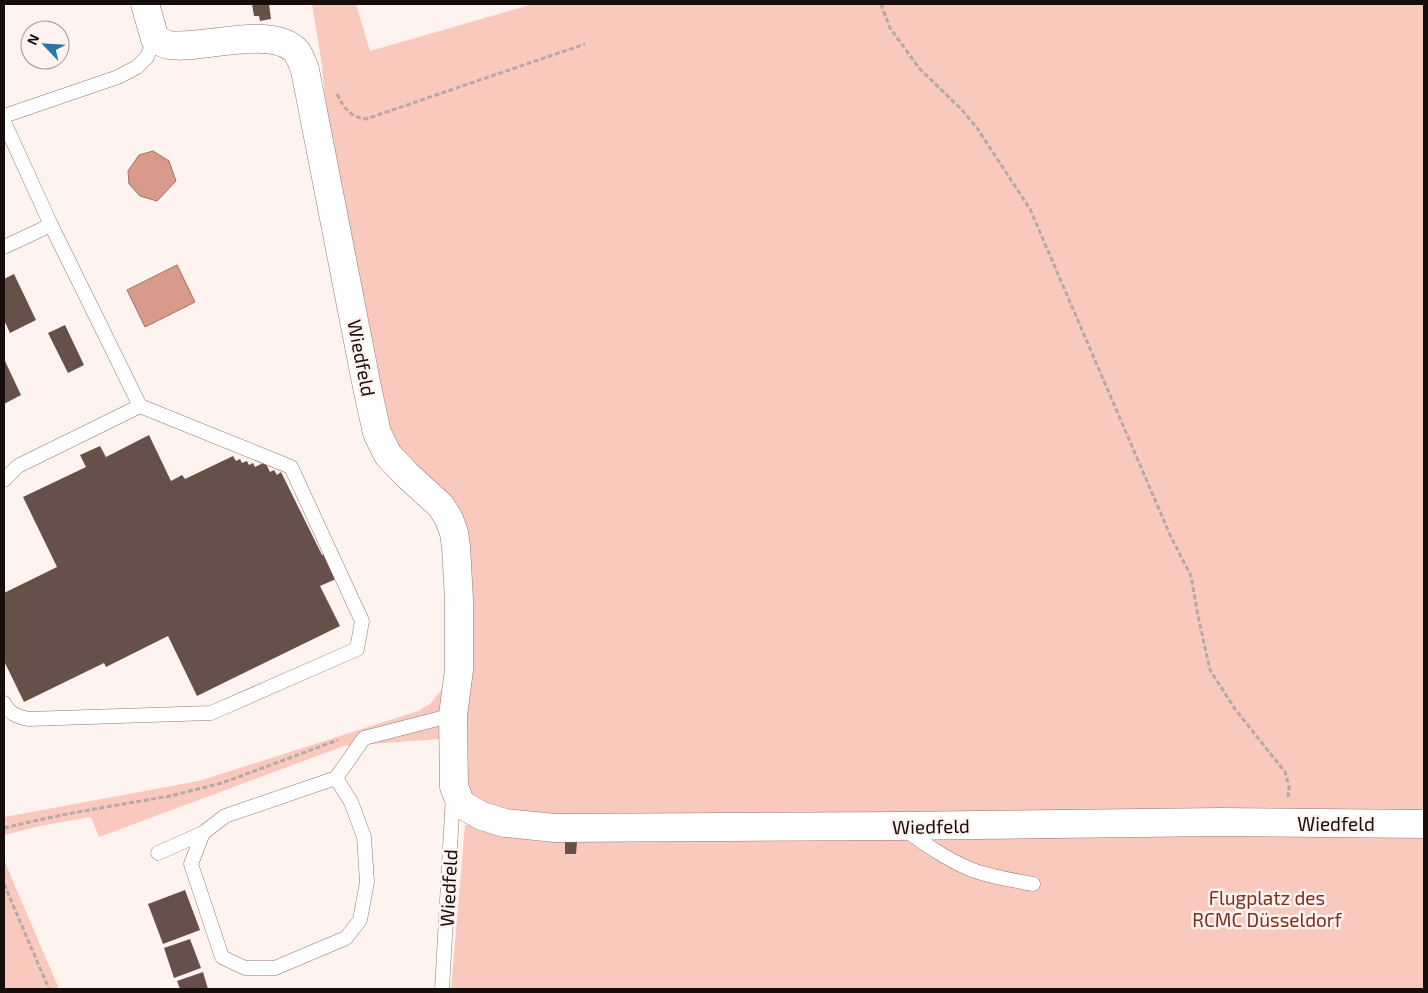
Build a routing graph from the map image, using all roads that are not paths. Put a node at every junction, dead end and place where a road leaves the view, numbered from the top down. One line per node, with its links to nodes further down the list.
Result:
1 (145, 4): 2 (street)
2 (155, 39): 3 (lane); 10 (street, Wiedfeld)
3 (4, 116)
4 (4, 122): 5 (lane)
5 (52, 225): 6 (lane); 7 (lane)
6 (4, 247)
7 (140, 406): 8 (lane); 9 (lane)
8 (4, 480)
9 (4, 702)
10 (453, 716): 11 (lane); 12 (street, Wiedfeld)
11 (336, 778): 15 (lane); 15 (lane)
12 (454, 787): 14 (street, Wiedfeld); 18 (lane, Wiedfeld)
13 (1424, 824): 14 (street, Wiedfeld)
14 (899, 826): 17 (lane)
15 (203, 833): 16 (lane)
16 (158, 853)
17 (1034, 884)
18 (442, 989)

